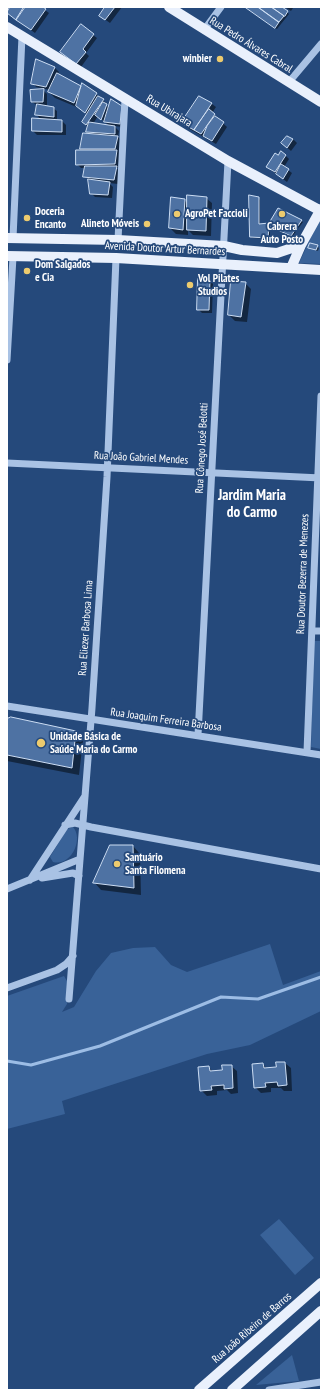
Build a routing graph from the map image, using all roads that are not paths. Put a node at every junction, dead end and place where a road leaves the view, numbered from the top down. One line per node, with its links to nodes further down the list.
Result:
1 (168, 7): 4 (main road, Rua Pedro Álvares Cabral)
2 (220, 7): 4 (street)
3 (7, 27): 5 (main road, Rua Ubirajara)
4 (204, 30): 7 (main road, Rua Pedro Álvares Cabral)
5 (22, 36): 8 (main road, Rua Ubirajara); 12 (street)
6 (321, 44): 7 (street)
7 (289, 82): 9 (main road, Rua Pedro Álvares Cabral)
8 (125, 99): 10 (main road, Rua Ubirajara); 13 (street)
9 (321, 102)
10 (228, 162): 11 (main road, Rua Ubirajara); 15 (street, Rua Cônego José Belotti)
11 (321, 210): 14 (main road)
12 (10, 238): 13 (main road, Avenida Doutor Artur Bernardes)
13 (118, 240): 15 (main road, Avenida Doutor Artur Bernardes)
14 (301, 245): 15 (main road, Avenida Doutor Artur Bernardes); 19 (main road)
15 (224, 246): 18 (street, Rua Cônego José Belotti)
16 (10, 257): 17 (main road, Avenida Doutor Artur Bernardes); 21 (street)
17 (116, 258): 18 (main road, Avenida Doutor Artur Bernardes); 24 (street, Rua Eliezer Barbosa Lima)
18 (223, 264): 19 (main road, Avenida Doutor Artur Bernardes); 25 (street, Rua Cônego José Belotti)
19 (292, 268): 20 (main road, Avenida Doutor Artur Bernardes)
20 (321, 270)
21 (7, 360)
22 (321, 396): 26 (street, Rua Doutor Bezerra de Menezes)
23 (7, 463): 24 (street, Rua João Gabriel Mendes)
24 (107, 468): 25 (street, Rua João Gabriel Mendes); 30 (street, Rua Eliezer Barbosa Lima)
25 (212, 473): 26 (street, Rua João Gabriel Mendes); 31 (street, Rua Cônego José Belotti)
26 (319, 478): 27 (street, Rua Doutor Bezerra de Menezes)
27 (312, 631): 28 (street); 32 (street, Rua Doutor Bezerra de Menezes)
28 (321, 632)
29 (7, 706): 30 (street, Rua Joaquim Ferreira Barbosa)
30 (91, 720): 31 (street, Rua Joaquim Ferreira Barbosa); 34 (street, Rua Eliezer Barbosa Lima)
31 (198, 736): 32 (street, Rua Joaquim Ferreira Barbosa)
32 (307, 752): 33 (street, Rua Joaquim Ferreira Barbosa)
33 (321, 755)
34 (85, 796): 35 (street); 36 (street, Rua Eliezer Barbosa Lima)
35 (66, 825): 36 (street); 40 (street)
36 (83, 825): 37 (street, Rua Eliezer Barbosa Lima); 38 (street)
37 (80, 859): 39 (street, Rua Eliezer Barbosa Lima); 40 (street)
38 (321, 869)
39 (79, 876): 40 (street); 42 (street, Rua Eliezer Barbosa Lima)
40 (30, 880): 41 (street)
41 (7, 889)
42 (73, 956): 43 (street); 44 (street, Rua Eliezer Barbosa Lima)
43 (7, 988)
44 (69, 1000)
45 (321, 1283): 49 (main road, Rua João Ribeiro de Barros)
46 (321, 1311): 50 (main road)
47 (321, 1382): 48 (street)
48 (312, 1387): 51 (street)
49 (199, 1390)
50 (232, 1390)
51 (269, 1390)

